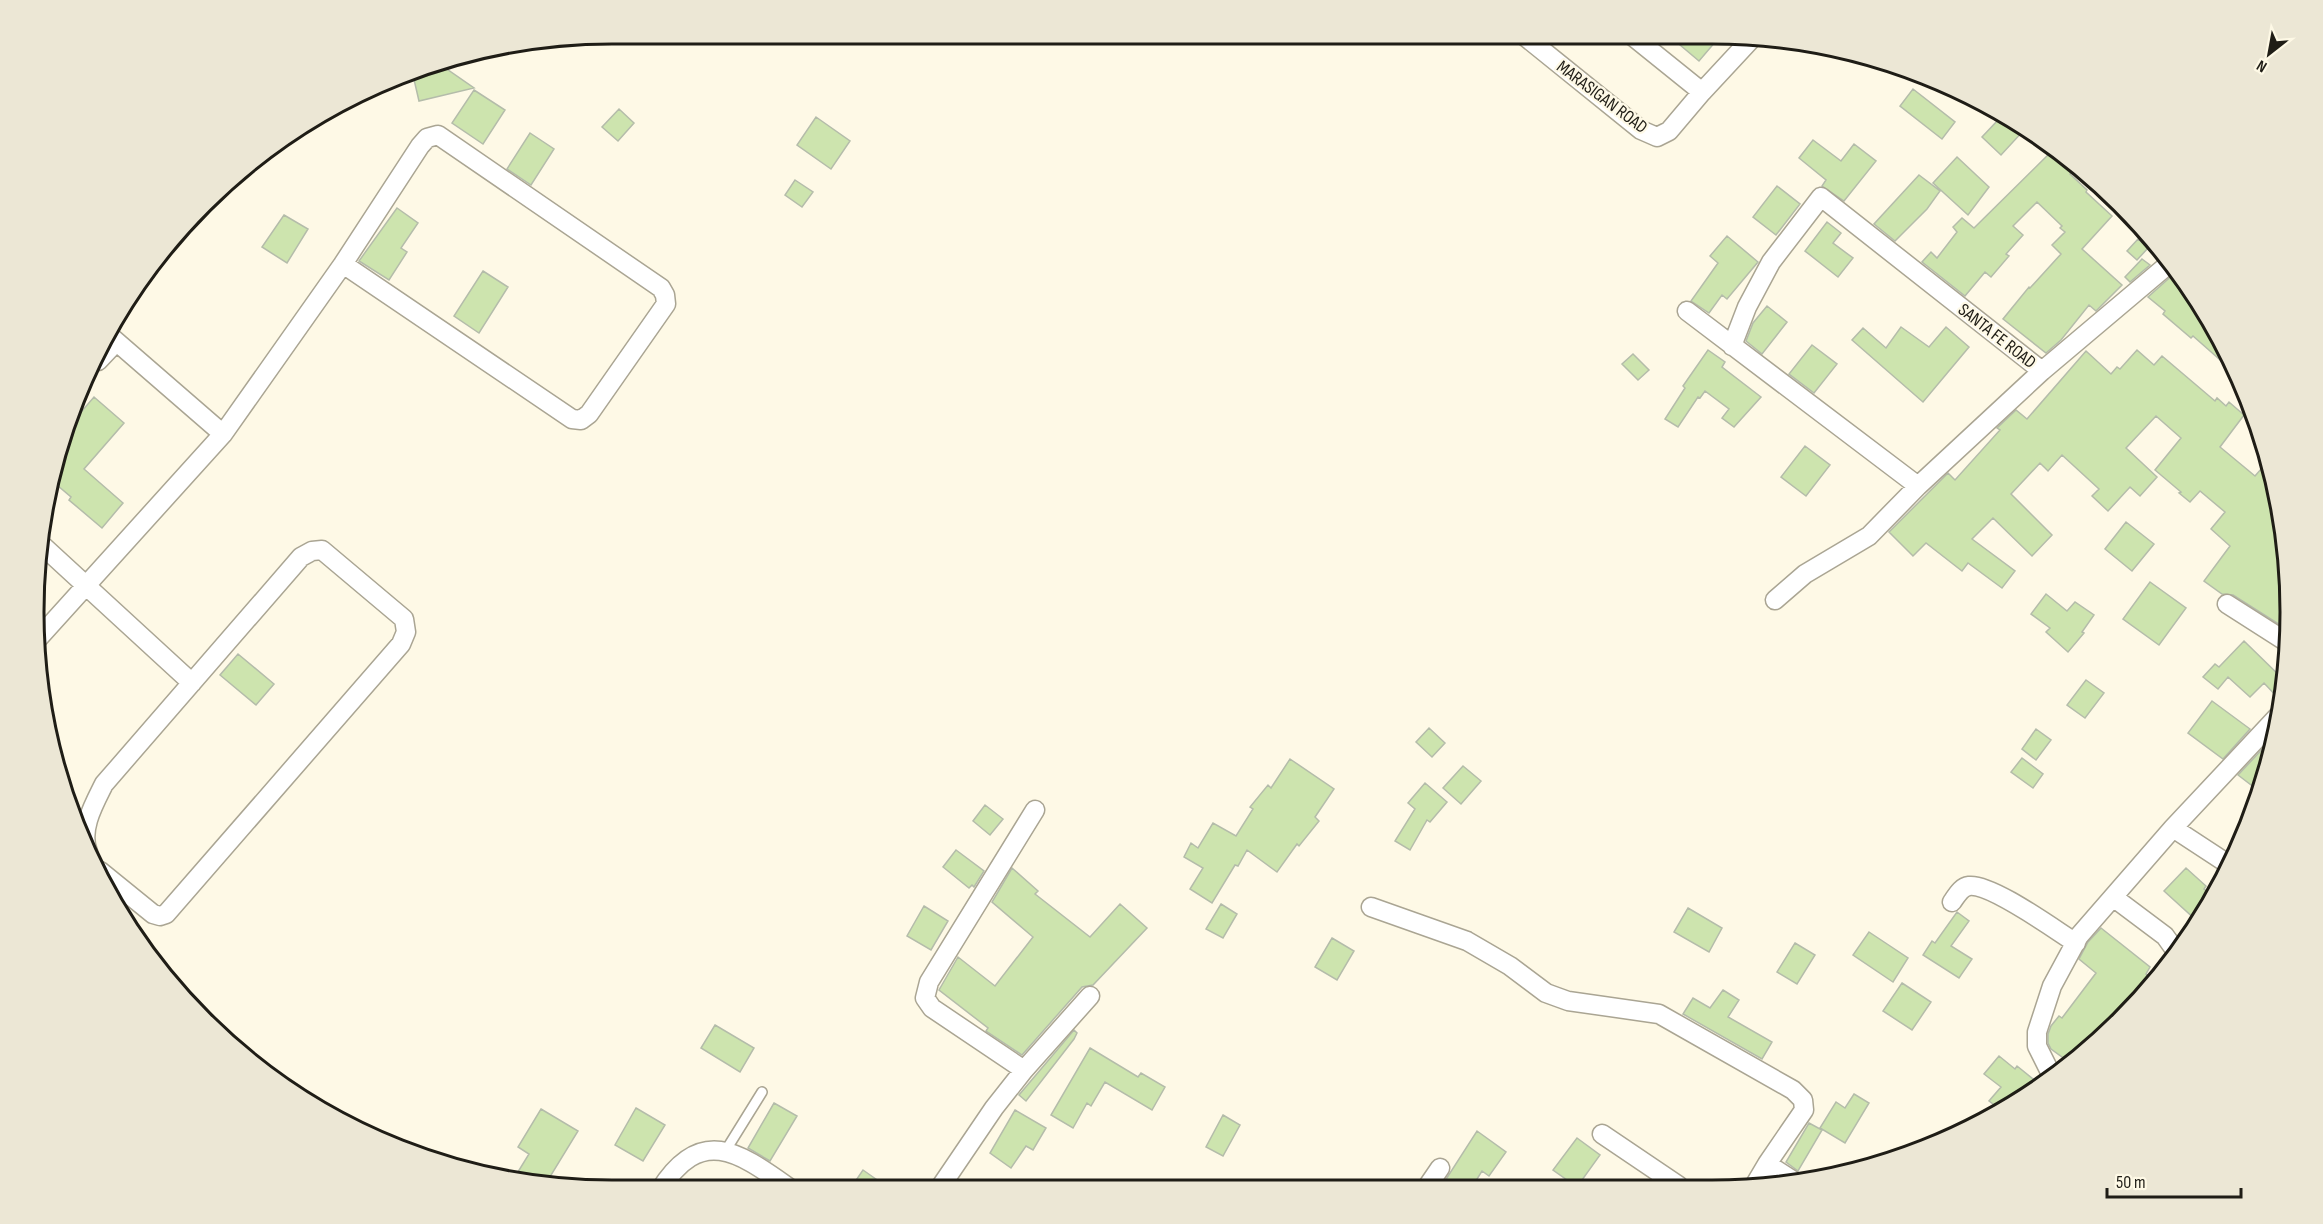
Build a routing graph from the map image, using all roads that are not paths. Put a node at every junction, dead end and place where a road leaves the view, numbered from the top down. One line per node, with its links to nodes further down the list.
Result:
1 (1534, 44): 4 (street, MARASIGAN ROAD)
2 (1642, 44): 4 (street)
3 (1746, 45): 4 (street, MARASIGAN ROAD)
4 (1702, 92)
5 (343, 264): 5 (street); 11 (street)
6 (2164, 268): 10 (street, SANTA FE ROAD)
7 (1687, 311): 9 (street)
8 (113, 339): 11 (street)
9 (1732, 346): 10 (street, SANTA FE ROAD); 12 (street)
10 (2042, 371): 12 (street)
11 (223, 434): 14 (street)
12 (1918, 486): 15 (street)
13 (47, 550): 14 (street)
14 (86, 585): 17 (street); 19 (street)
15 (1774, 600)
16 (2227, 604): 18 (street)
17 (45, 631)
18 (2279, 637)
19 (192, 683): 22 (street); 25 (street)
20 (2268, 727): 23 (street)
21 (1035, 810): 33 (street)
22 (86, 828)
23 (2173, 828): 24 (street); 26 (street)
24 (2222, 860)
25 (111, 880)
26 (2113, 897): 29 (street); 30 (street)
27 (1953, 902): 29 (street)
28 (1371, 907): 37 (street)
29 (2076, 943): 32 (street)
30 (2171, 945)
31 (1090, 996): 33 (street)
32 (2049, 1069)
33 (1024, 1070): 43 (street)
34 (762, 1092): 36 (lane)
35 (1602, 1134): 45 (street)
36 (726, 1150): 41 (street); 42 (street)
37 (1767, 1164): 39 (street); 40 (street)
38 (1440, 1168): 44 (street)
39 (1786, 1176)
40 (1759, 1178)
41 (667, 1180)
42 (778, 1180)
43 (945, 1180)
44 (1432, 1180)
45 (1670, 1180)

